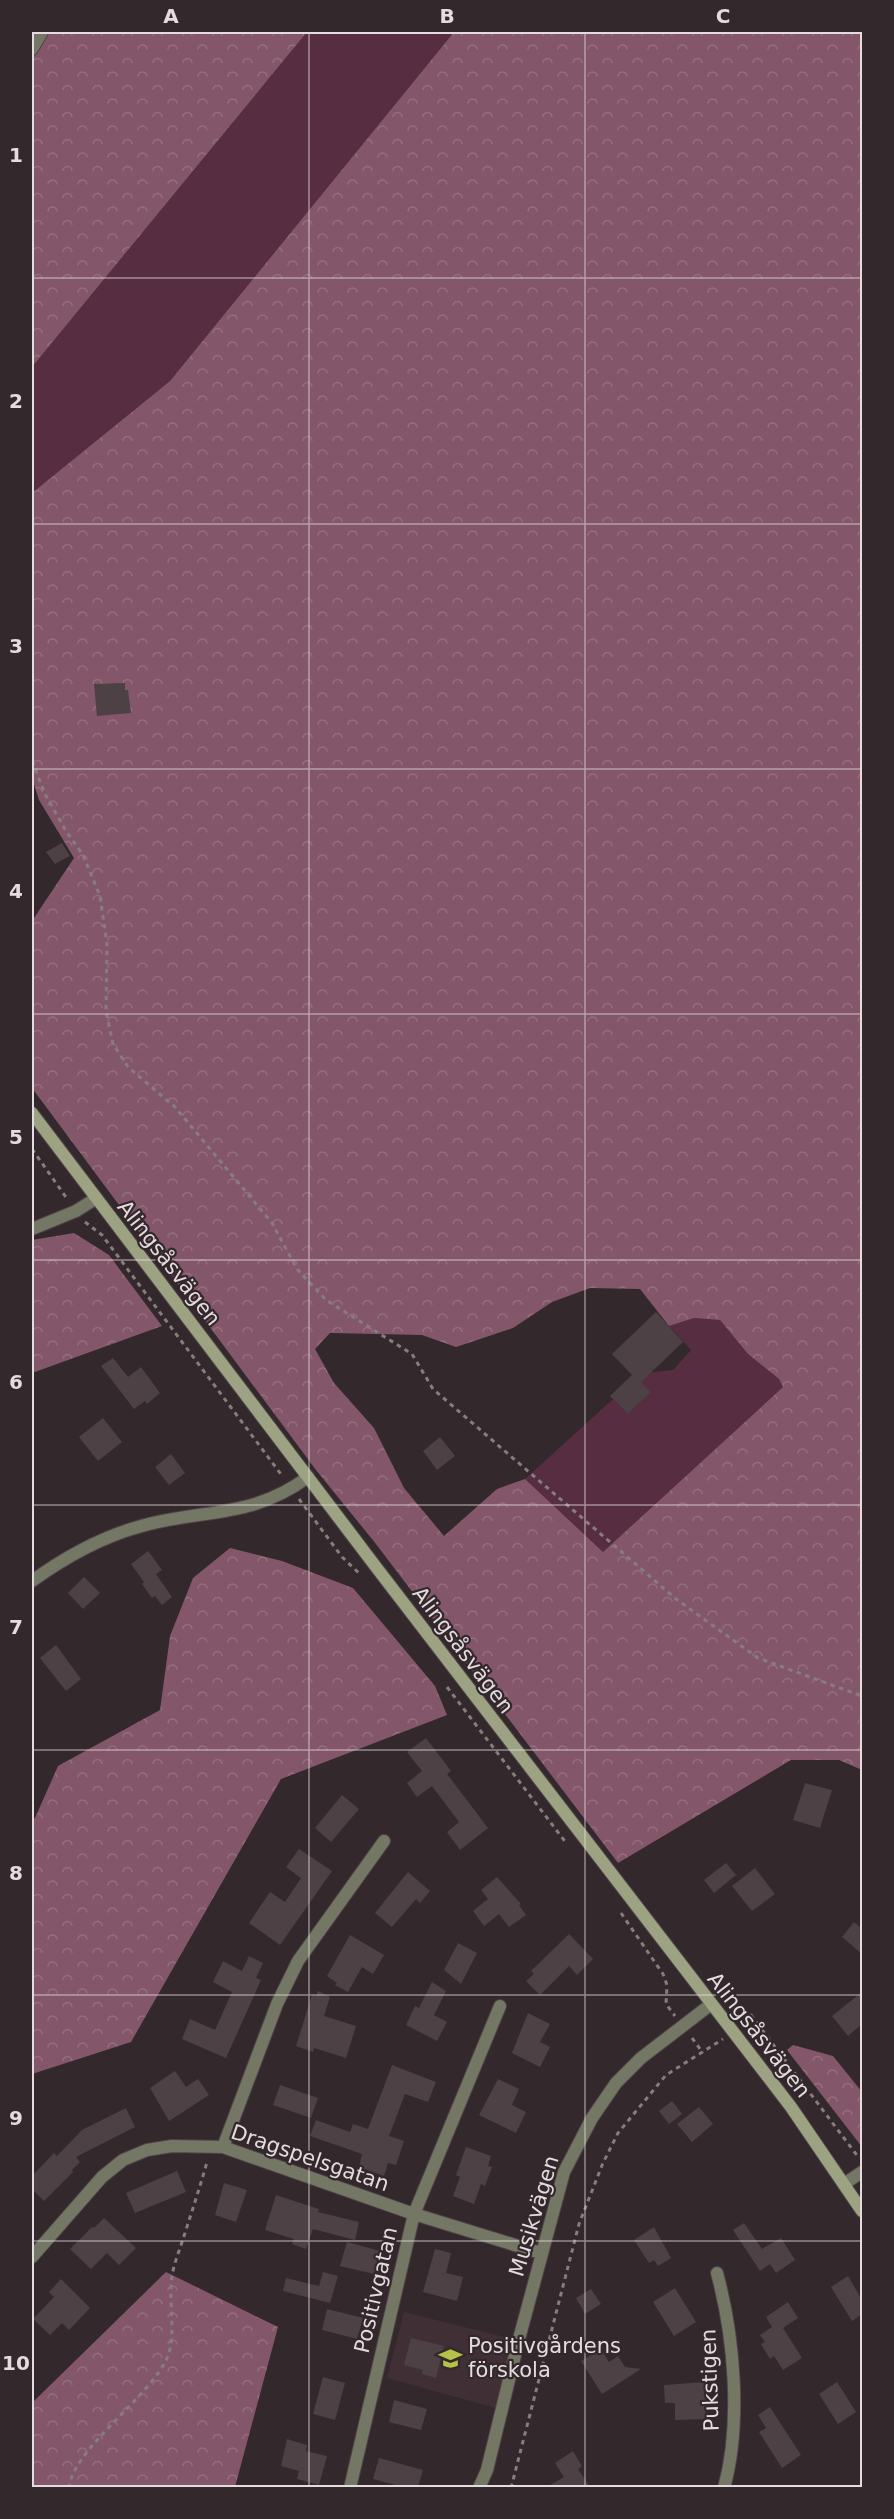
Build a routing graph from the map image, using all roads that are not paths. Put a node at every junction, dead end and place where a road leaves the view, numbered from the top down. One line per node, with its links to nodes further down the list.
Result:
1 (42, 32): 2 (street)
2 (32, 49)
3 (32, 1113): 4 (main road, Alingsåsvägen)
4 (95, 1199): 5 (street); 6 (main road, Alingsåsvägen)
5 (32, 1229)
6 (308, 1477): 7 (street); 9 (main road, Alingsåsvägen)
7 (32, 1581)
8 (384, 1841): 11 (street)
9 (710, 2005): 13 (main road, Alingsåsvägen); 16 (street, Musikvägen)
10 (500, 2006): 15 (street, Positivgatan)
11 (218, 2146): 15 (street, Dragspelsgatan); 17 (street, Dragspelsgatan)
12 (862, 2172): 13 (street)
13 (844, 2184): 14 (main road, Alingsåsvägen)
14 (862, 2211)
15 (414, 2214): 16 (street, Dragspelsgatan); 19 (street, Positivgatan)
16 (541, 2253): 20 (street, Musikvägen)
17 (32, 2256)
18 (717, 2273): 21 (street, Pukstigen)
19 (350, 2487)
20 (479, 2487)
21 (724, 2487)

